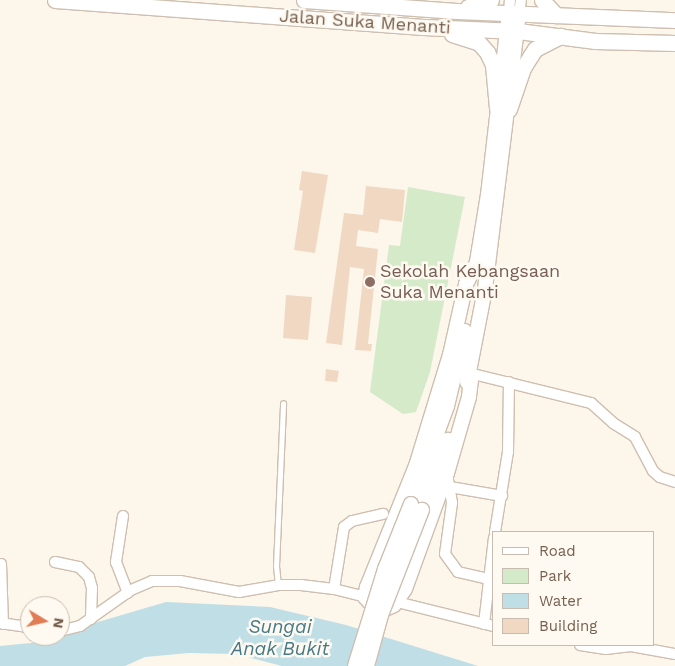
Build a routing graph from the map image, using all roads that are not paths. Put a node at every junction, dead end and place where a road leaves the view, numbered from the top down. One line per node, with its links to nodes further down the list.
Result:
1 (55, 0): 9 (main road, Jalan Suka Menanti)
2 (304, 0): 6 (main road, Jalan Suka Menanti)
3 (491, 0): 6 (main road)
4 (542, 0): 7 (main road)
5 (515, 7): 6 (main road, Jalan Suka Menanti); 7 (main road, Jalan Suka Menanti); 10 (street)
6 (457, 11)
7 (556, 15): 8 (main road, Jalan Suka Menanti)
8 (675, 20)
9 (423, 27): 10 (main road, Jalan Suka Menanti); 13 (main road)
10 (512, 31): 11 (main road, Jalan Suka Menanti); 13 (street)
11 (560, 36): 12 (main road, Jalan Suka Menanti); 13 (main road)
12 (675, 43)
13 (503, 109): 14 (street); 15 (street)
14 (478, 260): 22 (street); 33 (street)
15 (469, 373): 16 (street); 18 (street); 22 (street)
16 (509, 382): 19 (street); 21 (street)
17 (283, 404): 30 (lane)
18 (447, 473): 20 (street); 34 (street)
19 (675, 482)
20 (450, 487): 21 (street); 29 (street)
21 (502, 496): 25 (street)
22 (417, 507): 44 (street, bridge); 45 (street, bridge)
23 (383, 514): 31 (street)
24 (123, 516): 32 (street)
25 (495, 531)
26 (492, 552): 29 (street)
27 (54, 562): 35 (street)
28 (1, 564): 36 (street)
29 (488, 579): 37 (street)
30 (278, 585): 31 (street); 32 (street)
31 (334, 589): 33 (street)
32 (128, 593): 35 (street)
33 (365, 597): 34 (street)
34 (397, 602): 37 (street)
35 (91, 619): 39 (street)
36 (1, 624): 38 (street)
37 (489, 625)
38 (20, 626)
39 (70, 628)
40 (586, 646): 41 (street)
41 (625, 646)
42 (636, 646): 43 (street)
43 (675, 654)
44 (355, 666)
45 (367, 666)

